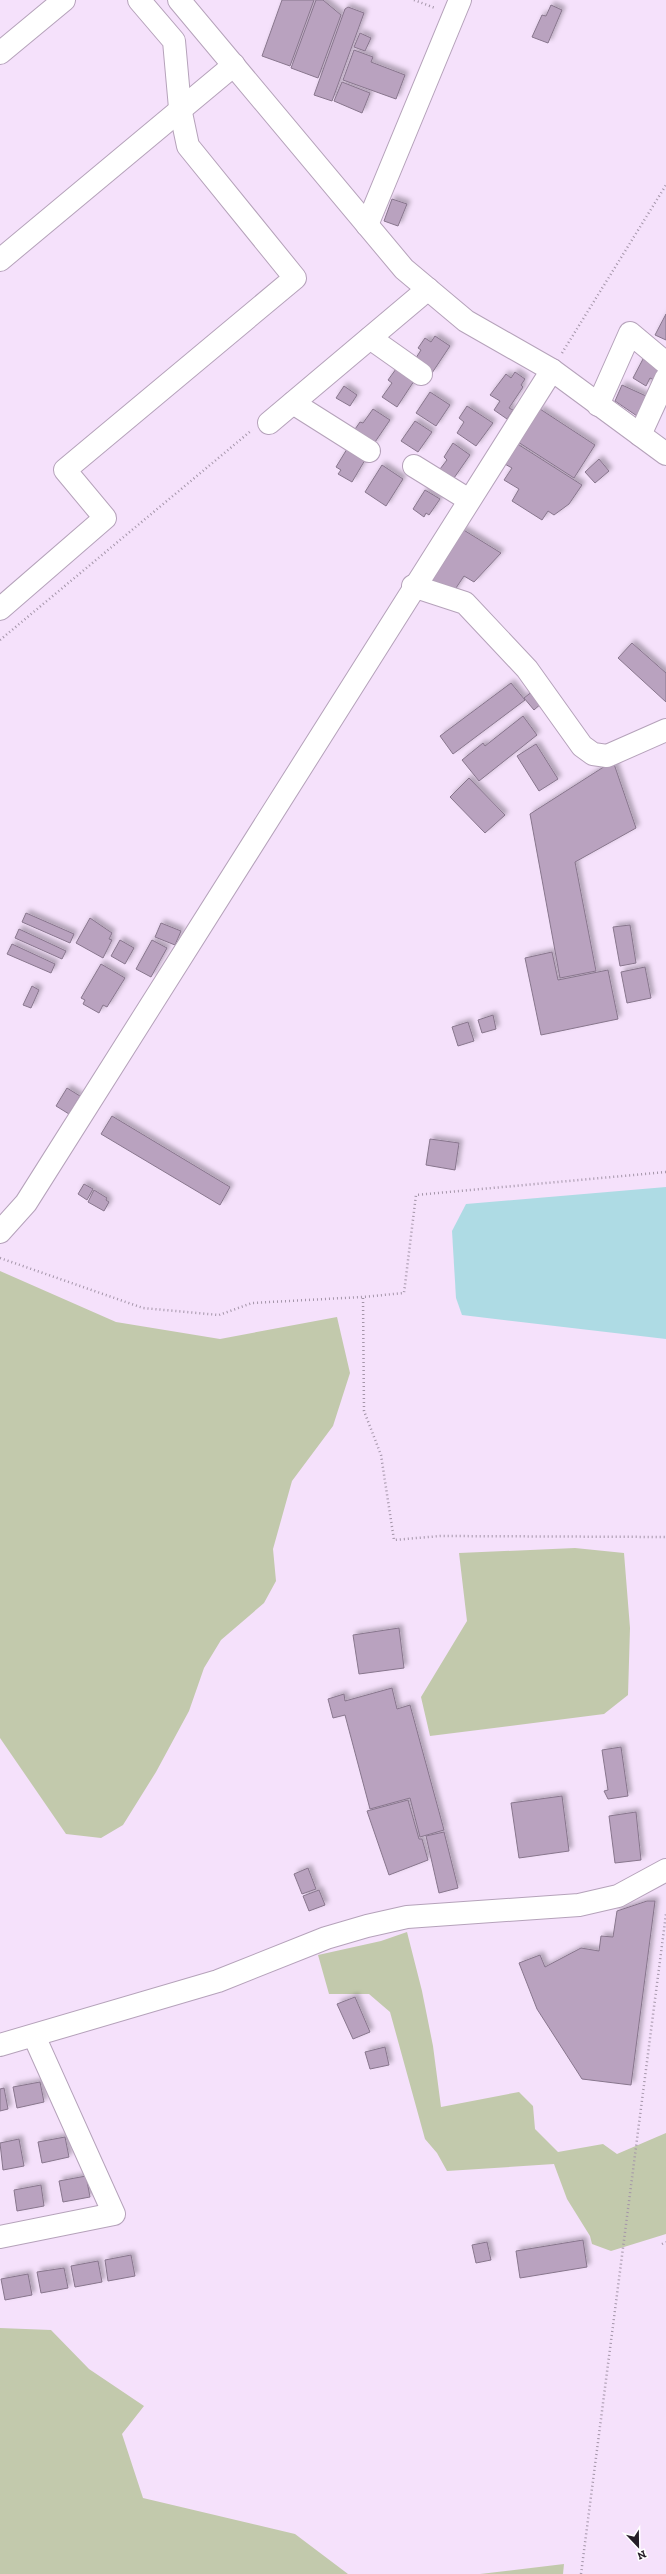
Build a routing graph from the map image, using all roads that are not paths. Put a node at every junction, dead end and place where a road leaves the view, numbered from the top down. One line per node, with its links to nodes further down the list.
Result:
1 (64, 0): 5 (street)
2 (139, 0): 7 (street)
3 (179, 0): 6 (street)
4 (460, 0): 8 (street)
5 (0, 53)
6 (234, 65): 7 (street); 8 (street)
7 (180, 108): 9 (street); 25 (street)
8 (367, 224): 10 (street)
9 (0, 260)
10 (428, 289): 11 (street); 13 (street)
11 (370, 338): 14 (street); 16 (street)
12 (666, 363): 17 (street)
13 (552, 370): 17 (street); 23 (street)
14 (421, 374)
15 (666, 378): 19 (street)
16 (293, 403): 18 (street); 20 (street)
17 (598, 405): 19 (street)
18 (269, 423)
19 (640, 435): 21 (street)
20 (369, 451)
21 (666, 454)
22 (414, 466): 23 (street)
23 (469, 500): 24 (street)
24 (414, 586): 26 (street); 27 (street)
25 (0, 609)
26 (666, 730)
27 (0, 1232)
28 (666, 1870): 29 (street)
29 (34, 2036): 30 (street); 31 (street)
30 (0, 2045)
31 (0, 2237)

